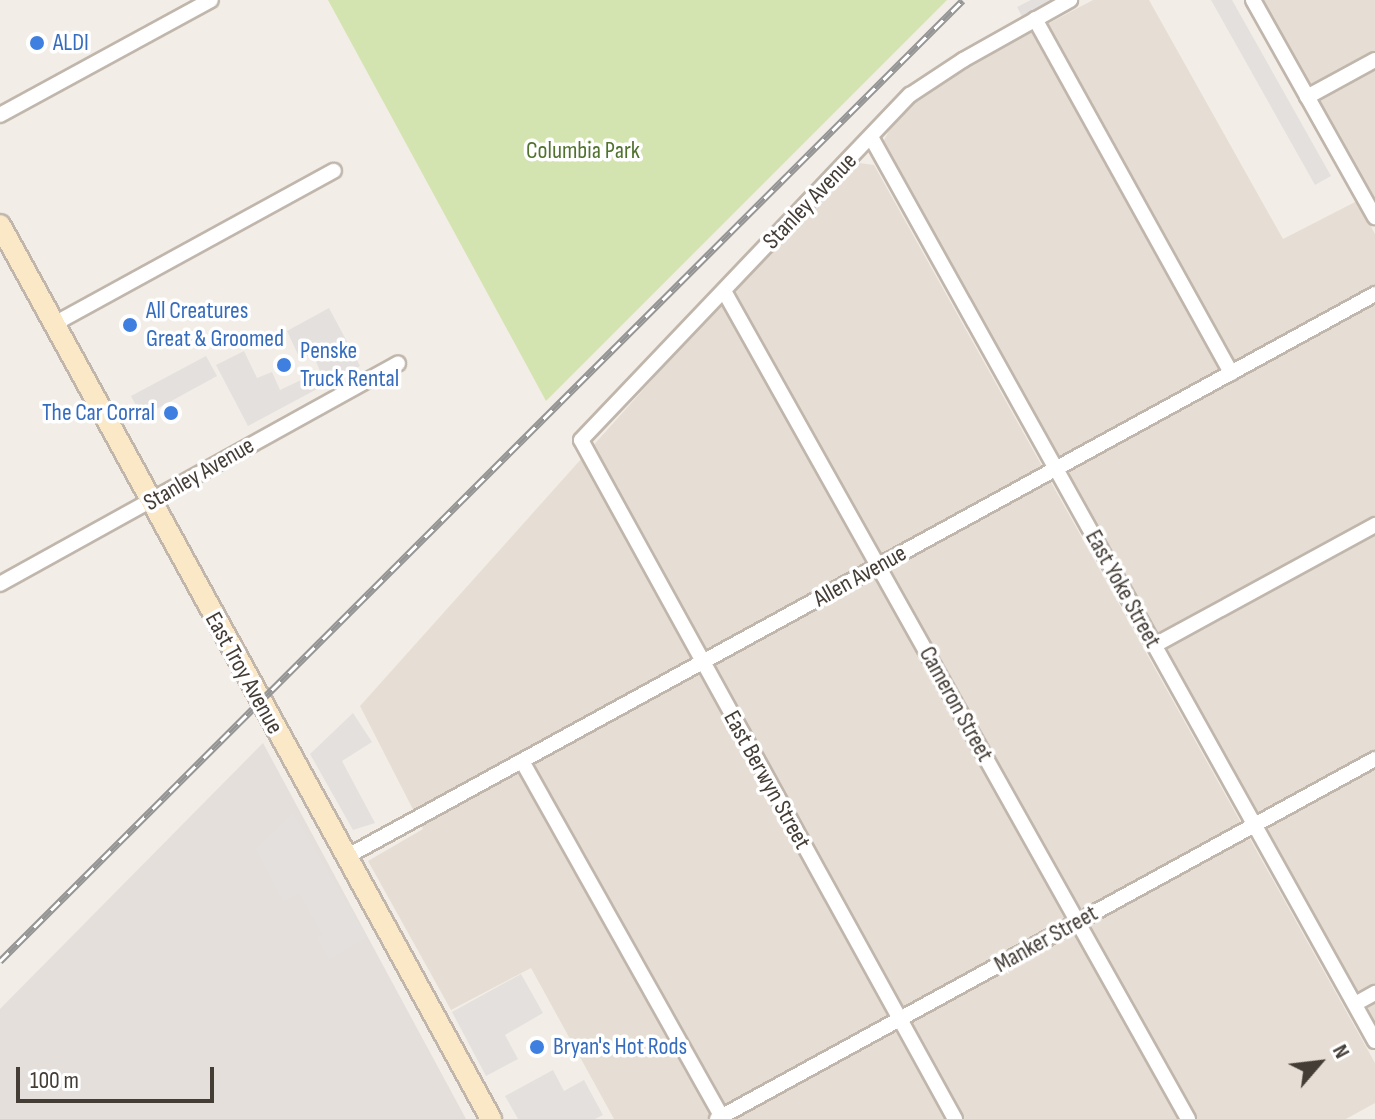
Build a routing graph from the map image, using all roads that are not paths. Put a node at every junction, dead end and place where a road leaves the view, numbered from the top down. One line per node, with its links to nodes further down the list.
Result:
1 (211, 0): 7 (street)
2 (1070, 0): 4 (street, Stanley Avenue)
3 (1253, 0): 6 (street)
4 (1035, 19): 8 (street, Stanley Avenue); 16 (street)
5 (1375, 60): 6 (street)
6 (1307, 97): 10 (street)
7 (0, 115)
8 (871, 137): 12 (street, Stanley Avenue); 18 (street, East Yoke Street)
9 (334, 171): 14 (street)
10 (1375, 217)
11 (0, 225): 14 (main road, East Troy Avenue)
12 (724, 291): 17 (street, Stanley Avenue); 21 (street, Cameron Street)
13 (1375, 294): 16 (street, Allen Avenue)
14 (54, 324): 19 (main road, East Troy Avenue)
15 (398, 363): 19 (street, Stanley Avenue)
16 (1231, 373): 18 (street, Allen Avenue)
17 (581, 440): 24 (street, East Berwyn Street)
18 (1054, 470): 21 (street, Allen Avenue); 23 (street, East Yoke Street)
19 (151, 502): 22 (street, Stanley Avenue); 28 (main road, East Troy Avenue)
20 (1375, 525): 23 (street)
21 (877, 566): 24 (street, Allen Avenue); 29 (street, Cameron Street)
22 (0, 584)
23 (1155, 645): 27 (street, East Yoke Street)
24 (702, 663): 26 (street, Allen Avenue); 32 (street, East Berwyn Street)
25 (1375, 759): 27 (street, Manker Street)
26 (522, 761): 28 (street, Allen Avenue); 34 (street)
27 (1255, 825): 29 (street, Manker Street); 31 (street, East Yoke Street)
28 (346, 857): 35 (main road, East Troy Avenue)
29 (1078, 921): 32 (street, Manker Street); 37 (street, Cameron Street)
30 (1375, 993): 31 (street)
31 (1355, 1004): 33 (street, East Yoke Street)
32 (900, 1019): 34 (street, Manker Street); 36 (street, East Berwyn Street)
33 (1375, 1041)
34 (720, 1118)
35 (491, 1119)
36 (955, 1119)
37 (1188, 1119)

